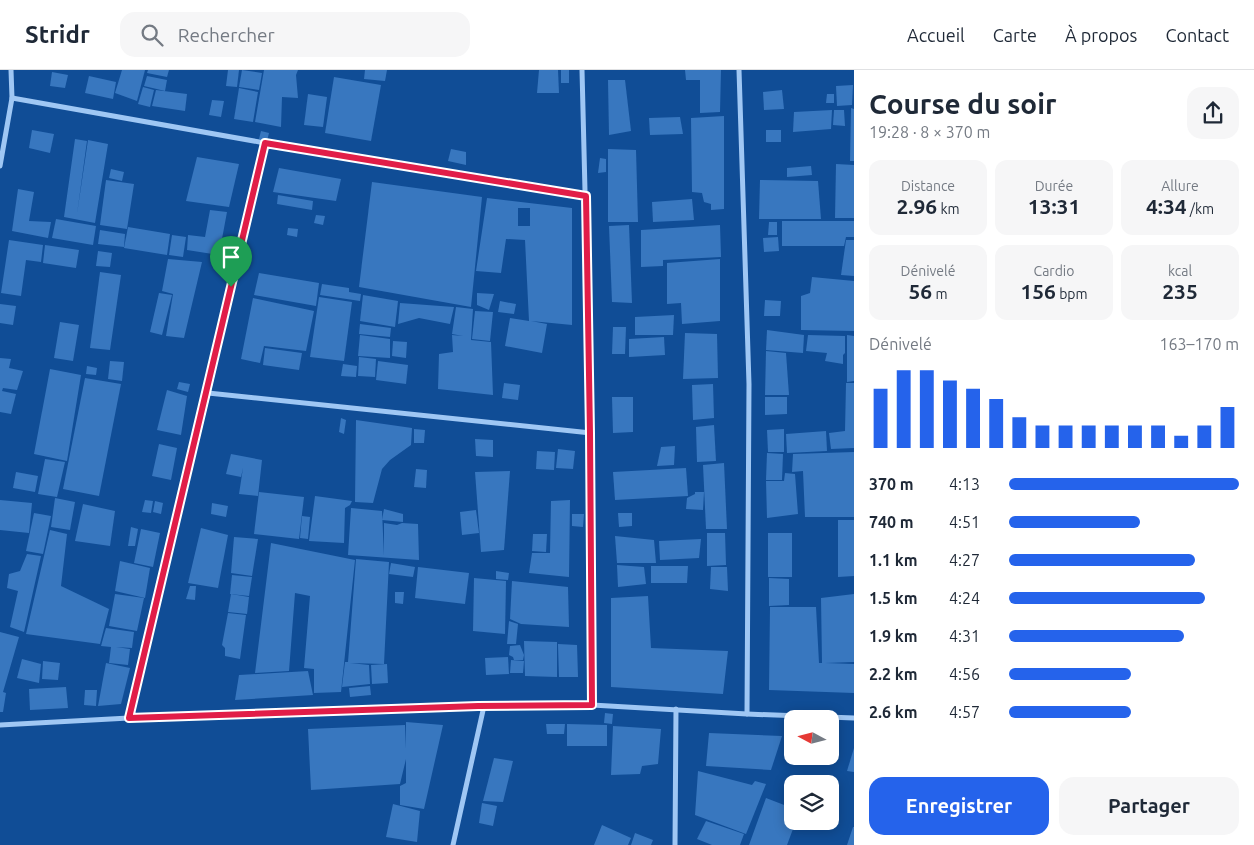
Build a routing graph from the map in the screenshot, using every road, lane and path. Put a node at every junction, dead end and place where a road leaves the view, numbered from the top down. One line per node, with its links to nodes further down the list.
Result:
1 (11, 70): 4 (street)
2 (582, 70): 8 (street)
3 (740, 70): 15 (street)
4 (12, 98): 5 (street); 7 (street)
5 (265, 143): 6 (street); 8 (street)
6 (262, 152): 9 (street); 11 (street)
7 (0, 166)
8 (586, 196): 10 (street)
9 (208, 392): 10 (street); 11 (street)
10 (590, 433): 12 (street)
11 (134, 699): 16 (street)
12 (592, 705): 13 (street); 14 (street)
13 (484, 706): 16 (street); 19 (street)
14 (676, 709): 15 (street); 20 (street)
15 (747, 714): 17 (street)
16 (129, 718): 18 (street)
17 (854, 718)
18 (0, 725)
19 (453, 845)
20 (675, 845)

